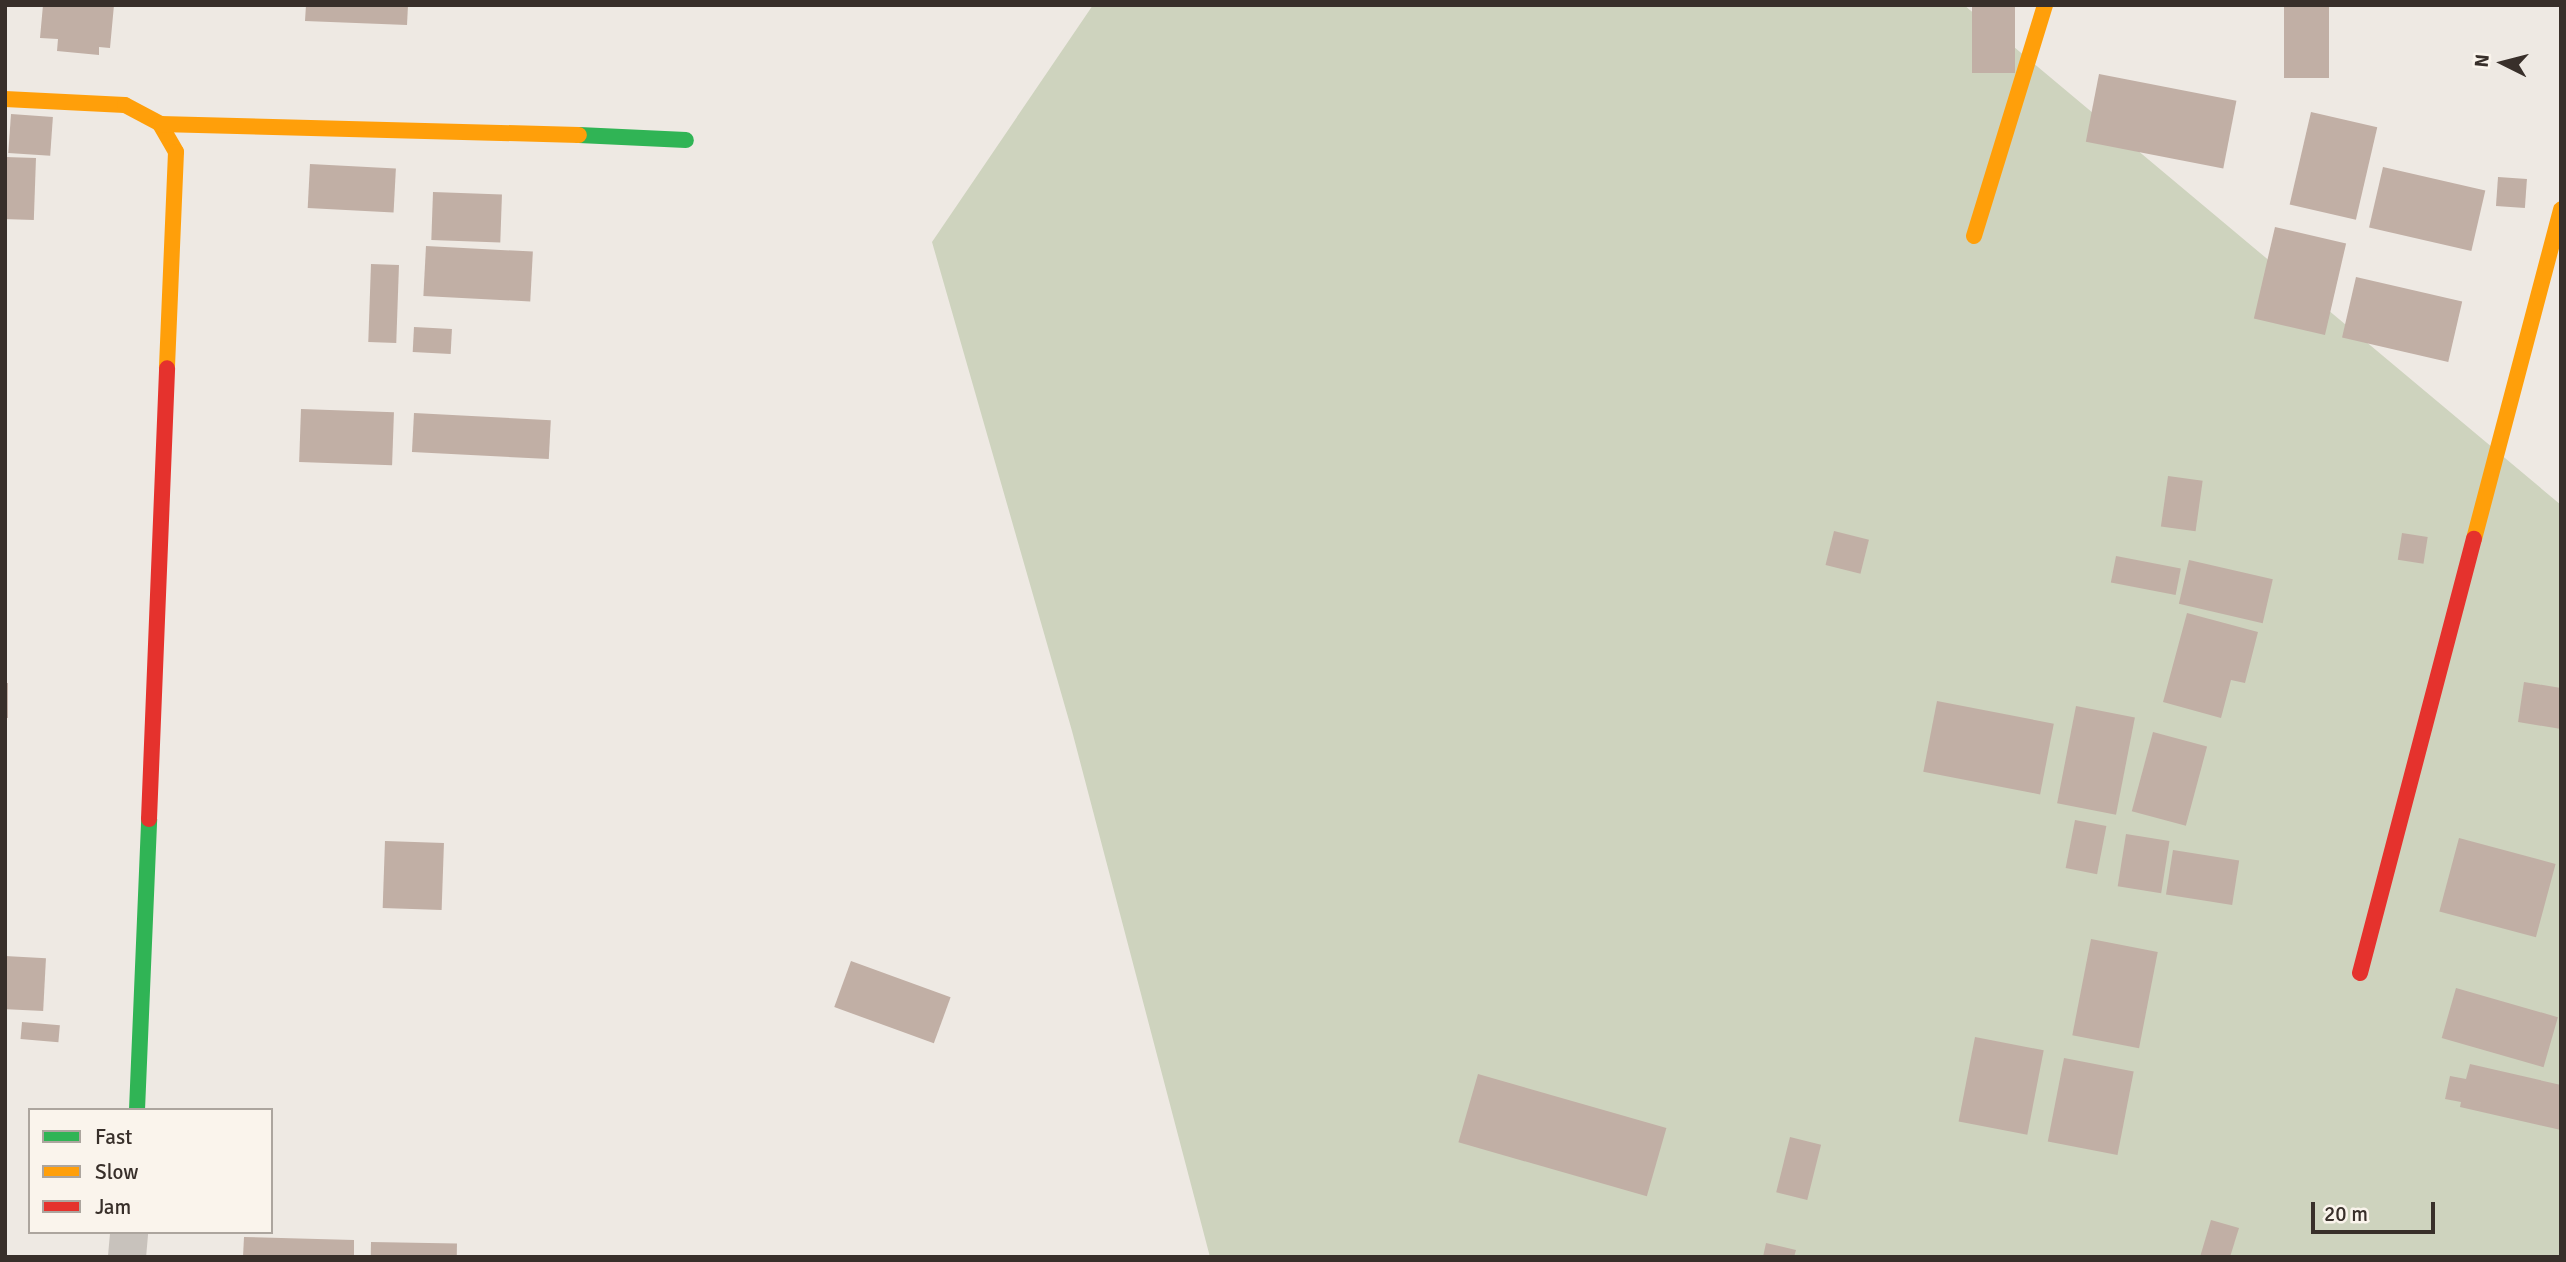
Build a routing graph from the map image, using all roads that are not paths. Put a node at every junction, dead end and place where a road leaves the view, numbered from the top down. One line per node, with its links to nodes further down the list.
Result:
1 (2045, 5): 6 (street)
2 (5, 99): 3 (street)
3 (160, 124): 4 (street); 8 (street)
4 (686, 140)
5 (2561, 209): 7 (street)
6 (1974, 236)
7 (2360, 974)
8 (137, 1108)
9 (129, 1234): 10 (street)
10 (127, 1257)

